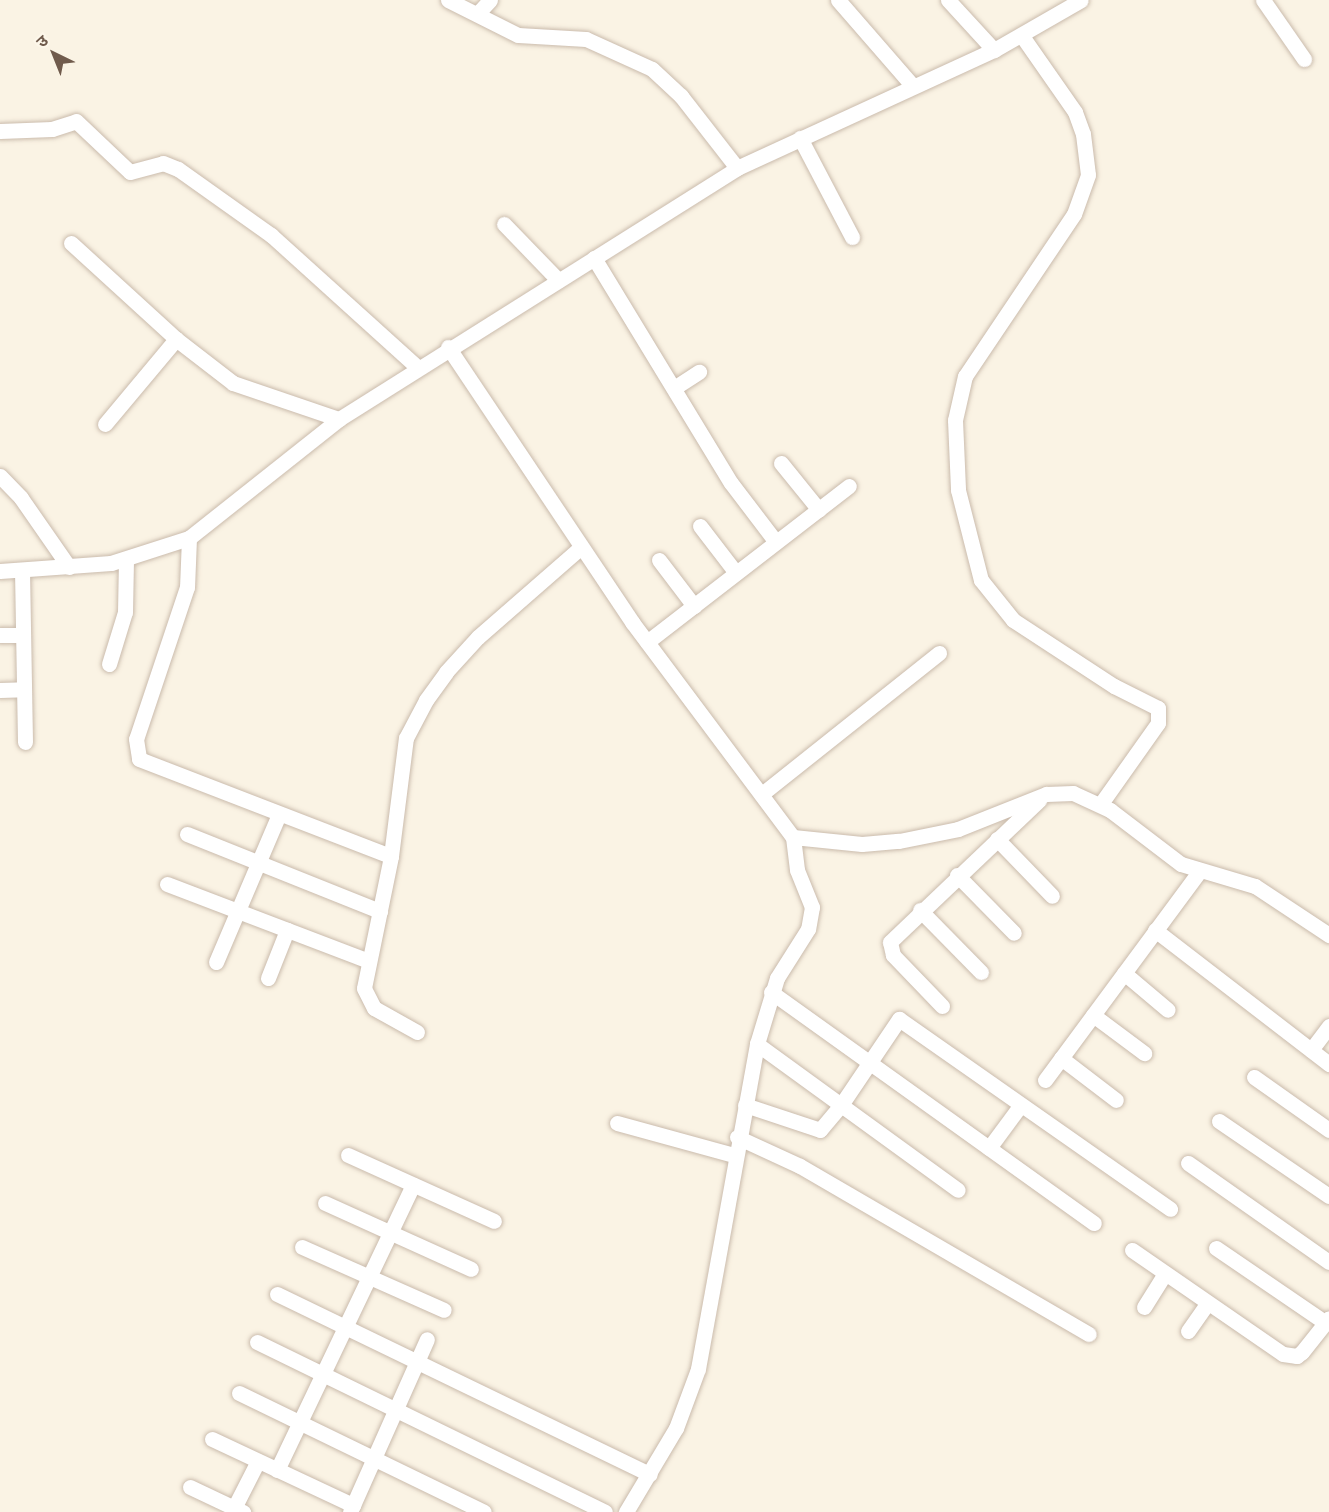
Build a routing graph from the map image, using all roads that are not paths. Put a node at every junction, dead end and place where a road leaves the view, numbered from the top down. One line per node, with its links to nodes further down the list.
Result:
1 (448, 0): 7 (street)
2 (490, 0): 7 (street)
3 (838, 0): 11 (street)
4 (948, 0): 9 (street)
5 (1080, 0): 8 (street)
6 (1263, 0): 10 (street)
7 (477, 14): 14 (street)
8 (1022, 36): 9 (street); 52 (street)
9 (994, 50): 11 (street)
10 (1304, 59)
11 (912, 85): 13 (street)
12 (0, 131): 22 (street)
13 (800, 138): 14 (street); 16 (street)
14 (737, 168): 18 (street)
15 (504, 224): 19 (street)
16 (852, 237)
17 (71, 243): 20 (street)
18 (594, 258): 19 (street); 24 (street)
19 (558, 280): 21 (street)
20 (176, 339): 25 (street); 26 (street)
21 (448, 347): 22 (street); 34 (street)
22 (417, 367): 25 (street)
23 (699, 372): 24 (street)
24 (674, 388): 33 (street)
25 (339, 418): 32 (street)
26 (105, 424)
27 (781, 463): 30 (street)
28 (0, 476): 37 (street)
29 (849, 486): 30 (street)
30 (819, 510): 33 (street)
31 (700, 526): 40 (street)
32 (189, 538): 35 (street); 53 (street)
33 (776, 542): 40 (street)
34 (581, 547): 44 (street); 57 (street)
35 (126, 560): 37 (street); 46 (street)
36 (659, 560): 41 (street)
37 (69, 567): 39 (street)
38 (0, 570): 39 (street)
39 (22, 570): 43 (street)
40 (736, 573): 41 (street)
41 (694, 606): 44 (street)
42 (0, 635): 43 (street)
43 (23, 635): 47 (street)
44 (647, 642): 50 (street)
45 (939, 653): 50 (street)
46 (109, 664)
47 (24, 689): 48 (street); 49 (street)
48 (0, 690)
49 (25, 742)
50 (763, 793): 55 (street)
51 (1046, 794): 52 (street); 55 (street); 56 (street)
52 (1100, 805): 59 (street)
53 (279, 814): 57 (street); 58 (street)
54 (187, 834): 58 (street)
55 (793, 837): 75 (street)
56 (997, 840): 60 (street); 62 (street)
57 (391, 856): 65 (street)
58 (258, 862): 64 (street); 65 (street)
59 (1199, 872): 67 (street); 69 (street)
60 (957, 875): 63 (street); 68 (street)
61 (167, 884): 64 (street)
62 (1052, 896)
63 (920, 910): 72 (street); 76 (street)
64 (238, 911): 66 (street); 71 (street)
65 (380, 911): 70 (street)
66 (287, 930): 70 (street); 74 (street)
67 (1155, 930): 73 (street); 82 (street)
68 (1014, 933)
69 (1329, 935)
70 (369, 961): 80 (street)
71 (216, 962)
72 (981, 972)
73 (1124, 973): 77 (street); 78 (street)
74 (268, 978)
75 (771, 992): 81 (street); 85 (street)
76 (942, 1006)
77 (1168, 1010)
78 (1093, 1015): 83 (street); 84 (street)
79 (1329, 1026): 82 (street)
80 (417, 1032)
81 (757, 1044): 90 (street); 91 (street)
82 (1311, 1050): 86 (street)
83 (1144, 1053)
84 (1061, 1058): 88 (street); 89 (street)
85 (870, 1063): 91 (street); 92 (street); 97 (street)
86 (1329, 1064)
87 (1254, 1077): 95 (street)
88 (1045, 1080)
89 (1116, 1100)
90 (746, 1105): 91 (street); 96 (street)
91 (841, 1105): 102 (street)
92 (1020, 1106): 97 (street); 105 (street)
93 (1220, 1120): 103 (street)
94 (617, 1123): 99 (street)
95 (1329, 1130)
96 (737, 1137): 99 (street); 123 (street)
97 (989, 1148): 107 (street)
98 (348, 1155): 101 (street)
99 (734, 1155): 135 (street)
100 (1188, 1163): 112 (street)
101 (413, 1185): 106 (street); 108 (street)
102 (958, 1190)
103 (1329, 1196)
104 (325, 1203): 108 (street)
105 (1170, 1209)
106 (494, 1221)
107 (1094, 1223)
108 (390, 1233): 113 (street); 115 (street)
109 (302, 1247): 115 (street)
110 (1216, 1248): 120 (street)
111 (1132, 1250): 114 (street)
112 (1329, 1262)
113 (471, 1269)
114 (1164, 1274): 117 (street); 118 (street)
115 (369, 1277): 119 (street); 121 (street)
116 (277, 1294): 121 (street)
117 (1207, 1304): 120 (street); 122 (street)
118 (1144, 1307)
119 (444, 1310)
120 (1327, 1320)
121 (345, 1327): 126 (street); 127 (street)
122 (1188, 1331)
123 (1089, 1334)
124 (428, 1339): 126 (street)
125 (256, 1342): 127 (street)
126 (417, 1362): 129 (street); 135 (street)
127 (322, 1375): 129 (street); 130 (street)
128 (239, 1393): 130 (street)
129 (395, 1410): 132 (street); 140 (street)
130 (300, 1422): 132 (street); 134 (street)
131 (212, 1439): 133 (street)
132 (374, 1458): 137 (street); 139 (street)
133 (258, 1461): 134 (street); 138 (street)
134 (277, 1470): 137 (street)
135 (650, 1474): 141 (street)
136 (190, 1487): 138 (street)
137 (351, 1508)
138 (237, 1510)
139 (484, 1512)
140 (605, 1512)
141 (626, 1512)

